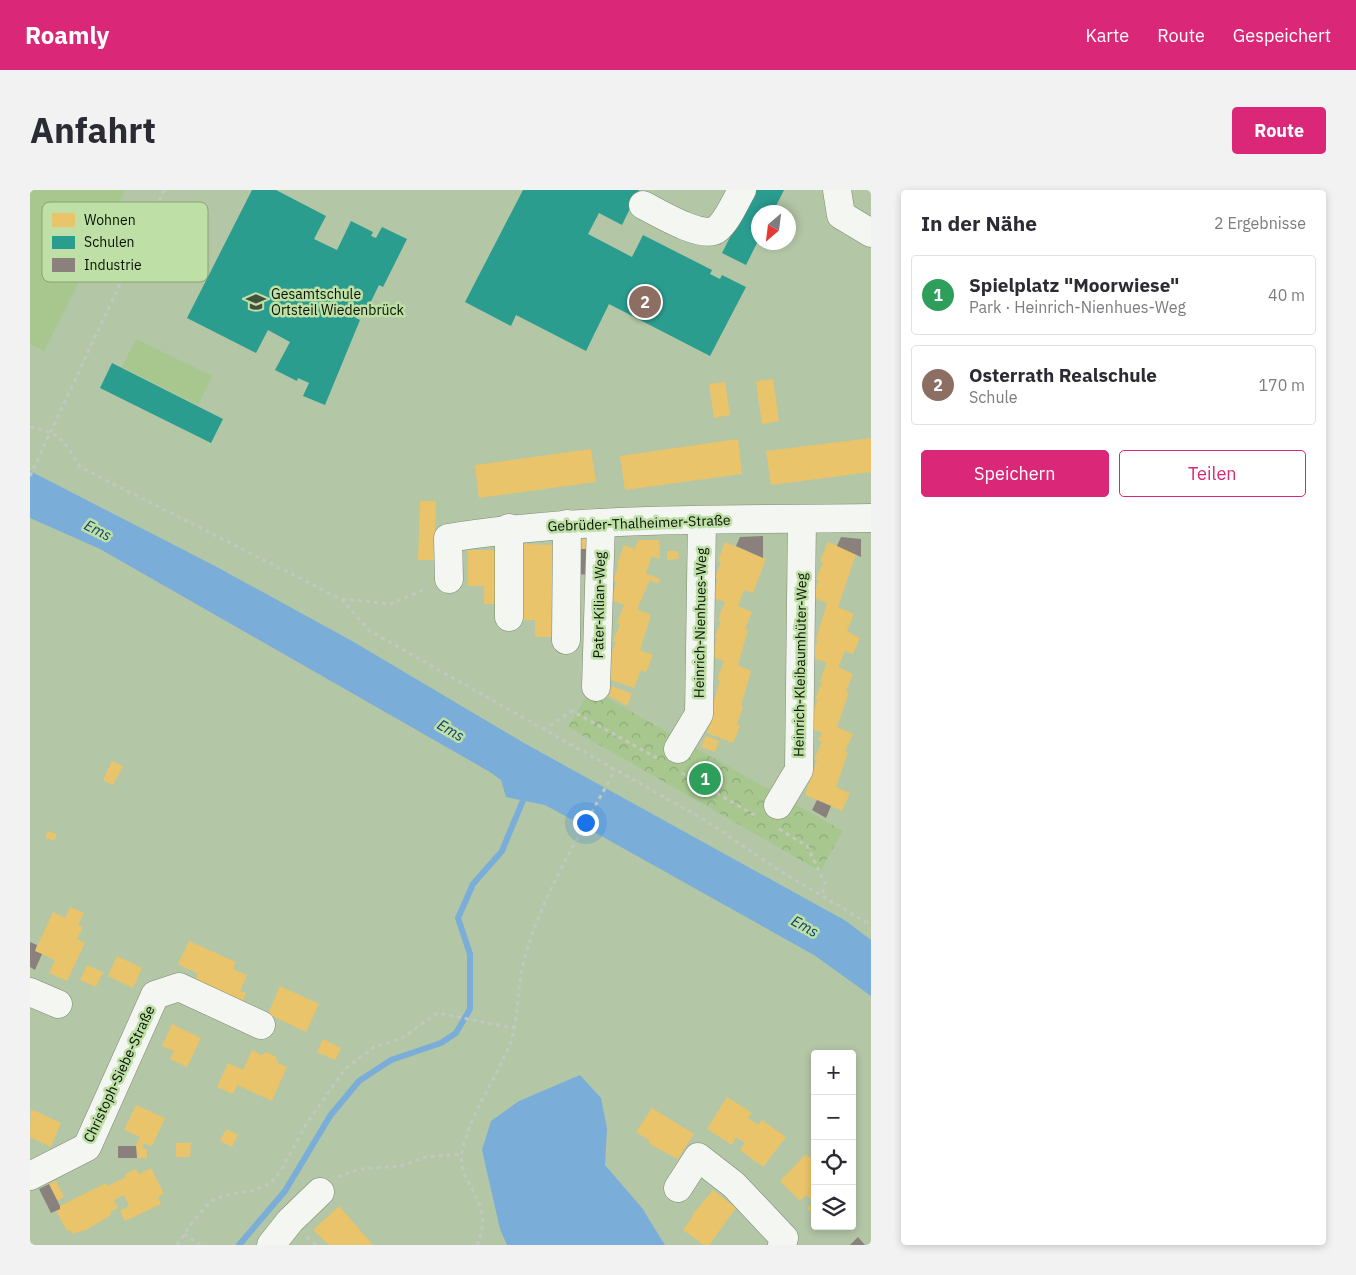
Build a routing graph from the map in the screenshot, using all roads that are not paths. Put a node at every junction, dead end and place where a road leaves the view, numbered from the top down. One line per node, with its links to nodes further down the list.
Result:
1 (742, 190): 3 (street)
2 (837, 190): 4 (street)
3 (643, 205)
4 (871, 233)
5 (871, 518): 6 (street, Gebrüder-Thalheimer-Straße)
6 (802, 519): 7 (street, Gebrüder-Thalheimer-Straße); 16 (street, Heinrich-Kleibaumhüter-Weg)
7 (702, 521): 8 (street, Gebrüder-Thalheimer-Straße); 15 (street, Heinrich-Nienhues-Weg)
8 (601, 523): 9 (street, Gebrüder-Thalheimer-Straße); 14 (street, Pater-Kilian-Weg)
9 (567, 524): 10 (street, Gebrüder-Thalheimer-Straße); 13 (street)
10 (509, 528): 11 (street, Gebrüder-Thalheimer-Straße); 12 (street)
11 (449, 579)
12 (509, 617)
13 (566, 640)
14 (596, 687)
15 (672, 760)
16 (771, 817)
17 (30, 992): 18 (street)
18 (58, 1004)
19 (261, 1024): 20 (street, Christoph-Siebe-Straße)
20 (30, 1176)
21 (678, 1188): 24 (street)
22 (320, 1192): 23 (street)
23 (271, 1245)
24 (782, 1245)

